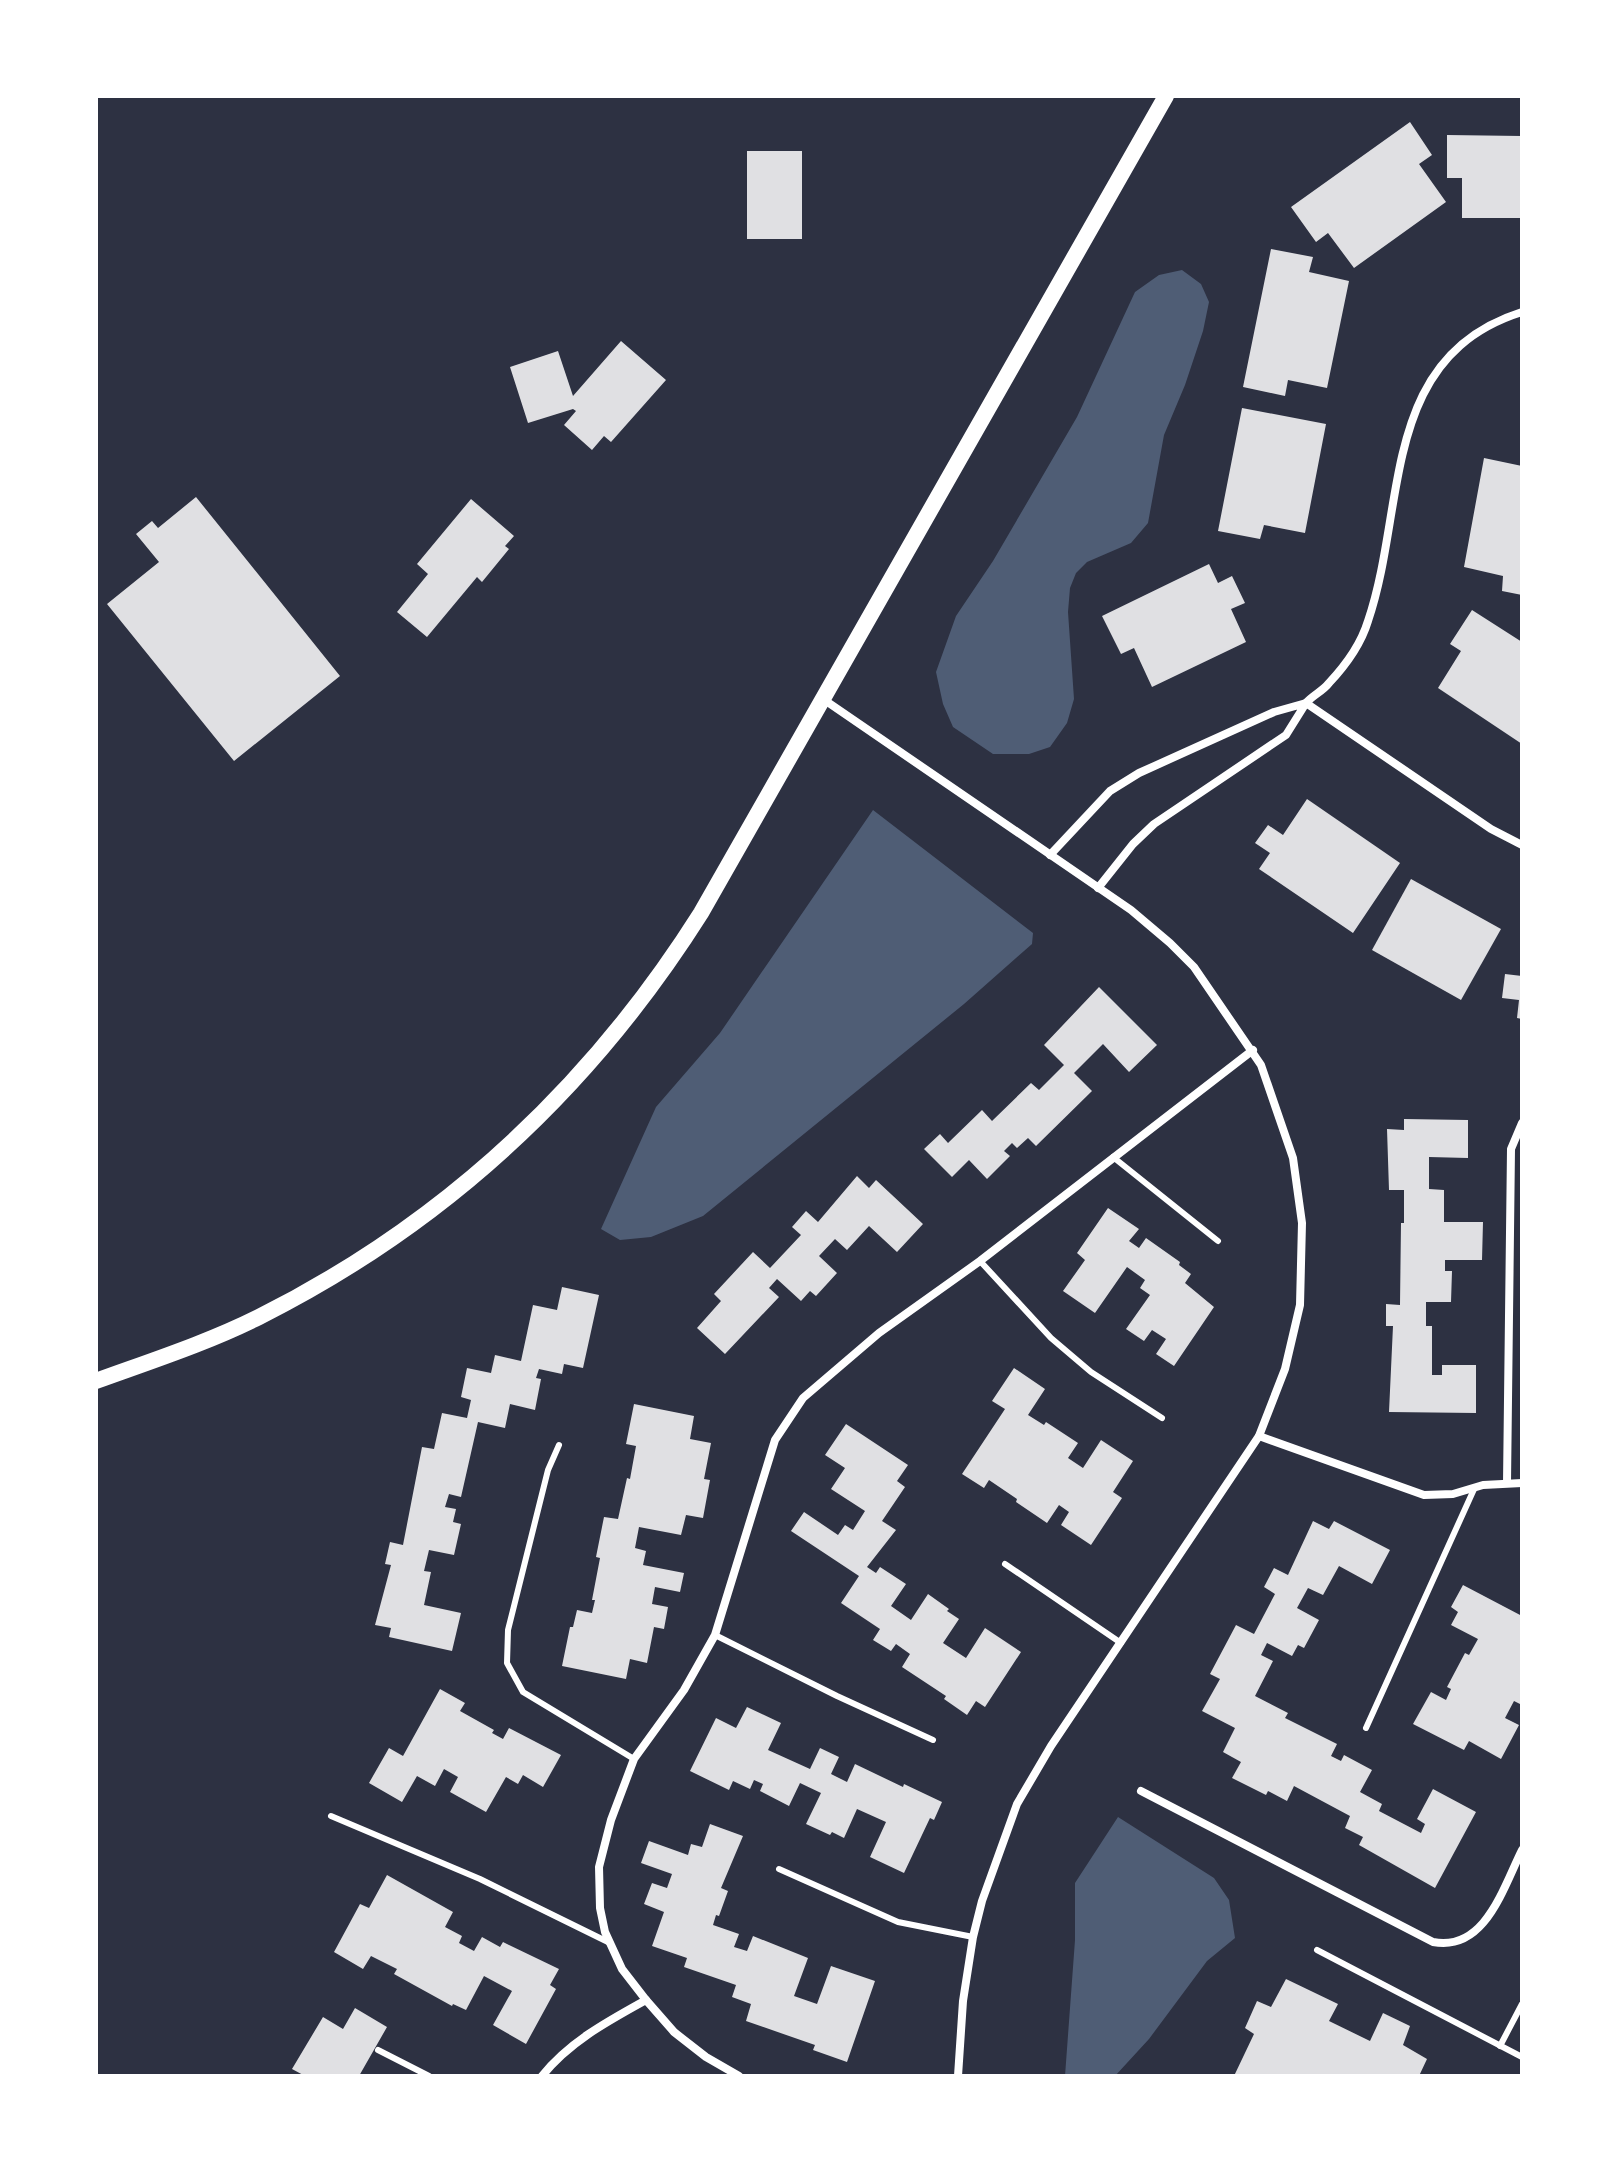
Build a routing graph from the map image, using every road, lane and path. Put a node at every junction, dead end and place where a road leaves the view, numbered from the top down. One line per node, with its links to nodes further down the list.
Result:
1 (1166, 96): 3 (main road)
2 (1522, 312): 4 (street)
3 (822, 698): 6 (street); 13 (main road)
4 (1306, 703): 5 (street); 6 (street); 7 (street)
5 (1522, 845)
6 (1050, 855): 7 (street)
7 (1098, 888): 8 (street)
8 (1253, 1050): 10 (street); 15 (street)
9 (1522, 1123): 17 (street)
10 (1113, 1157): 11 (lane); 12 (street)
11 (1218, 1241)
12 (980, 1261): 14 (lane); 21 (street)
13 (96, 1381)
14 (1162, 1418)
15 (1259, 1436): 19 (street); 22 (street)
16 (559, 1445): 25 (lane)
17 (1507, 1483): 18 (street); 19 (street)
18 (1522, 1483)
19 (1475, 1487): 23 (lane)
20 (1005, 1564): 22 (lane)
21 (715, 1635): 24 (lane); 25 (street)
22 (1121, 1643): 30 (street)
23 (1366, 1728)
24 (933, 1740)
25 (634, 1759): 31 (street)
26 (1141, 1791): 28 (street)
27 (331, 1816): 31 (lane)
28 (1522, 1850)
29 (779, 1869): 30 (lane)
30 (973, 1937): 41 (street)
31 (610, 1943): 33 (street)
32 (1317, 1950): 35 (lane)
33 (646, 2000): 39 (street); 40 (street)
34 (1522, 2004): 35 (lane)
35 (1500, 2046): 37 (lane)
36 (378, 2050): 38 (lane)
37 (1522, 2057)
38 (429, 2076)
39 (542, 2076)
40 (739, 2076)
41 (958, 2076)

